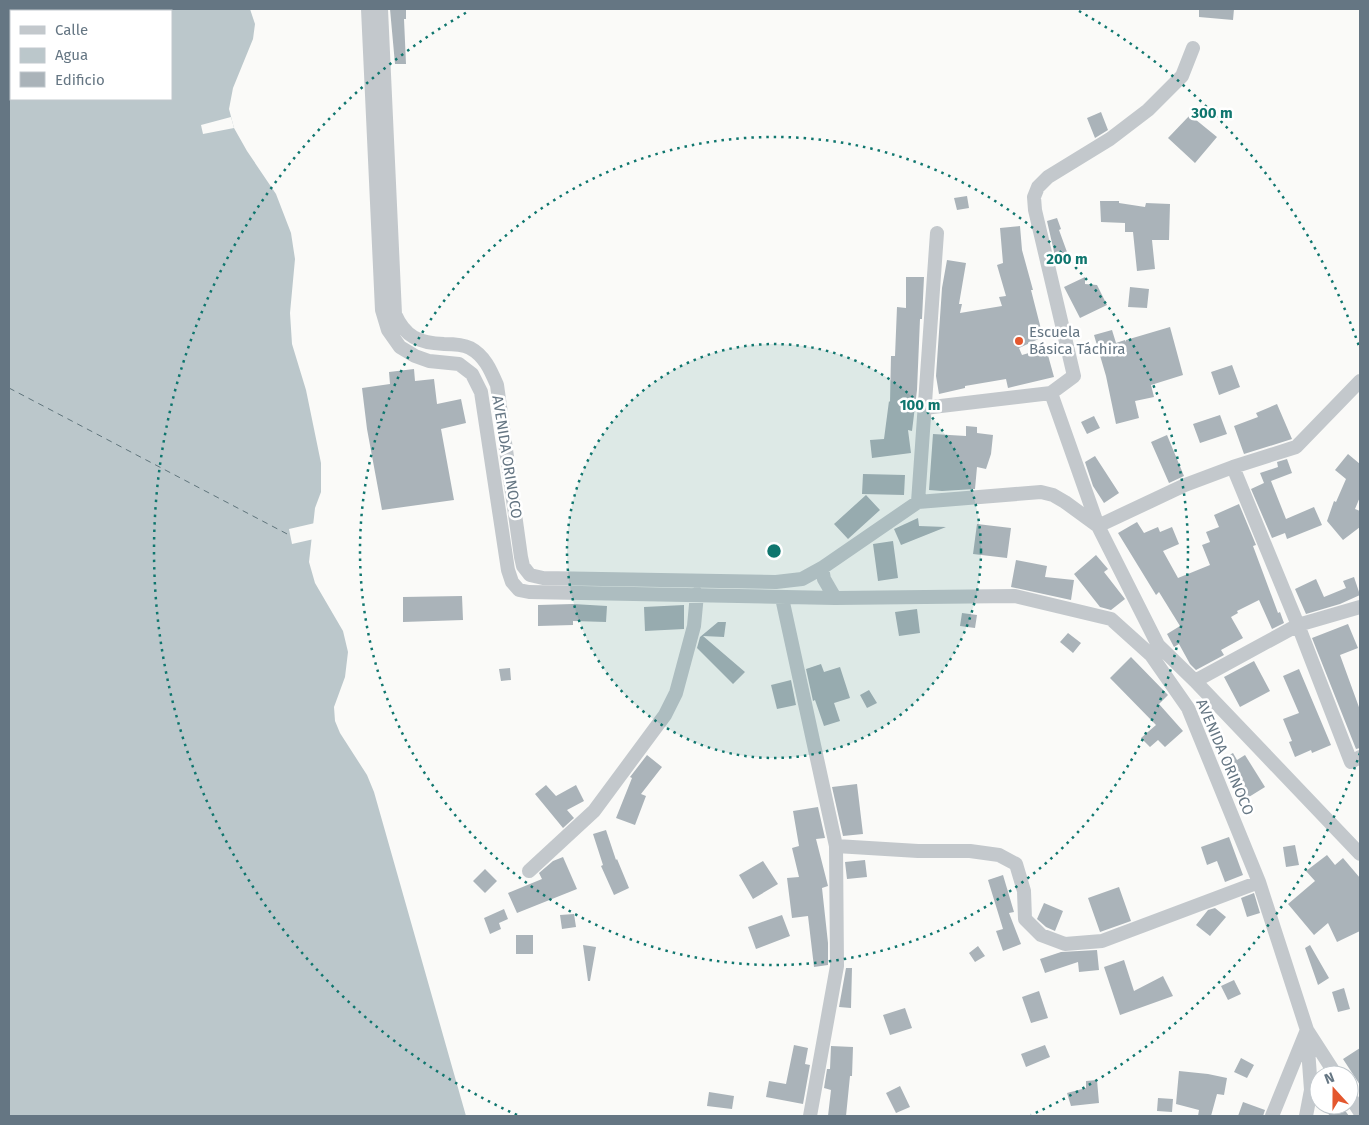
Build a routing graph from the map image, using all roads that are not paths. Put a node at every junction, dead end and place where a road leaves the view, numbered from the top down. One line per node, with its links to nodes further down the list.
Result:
1 (368, 9): 12 (street, AVENIDA ORINOCO)
2 (381, 9): 11 (street, AVENIDA ORINOCO)
3 (1193, 48): 6 (street)
4 (937, 233): 7 (street)
5 (1360, 381): 8 (street)
6 (1051, 393): 7 (street); 10 (street)
7 (924, 408): 9 (street)
8 (1233, 467): 10 (street); 16 (street)
9 (918, 502): 10 (street, AVENIDA ORINOCO); 11 (street, AVENIDA ORINOCO)
10 (1098, 526): 17 (street, AVENIDA ORINOCO)
11 (822, 568): 14 (street)
12 (697, 594): 13 (street, AVENIDA ORINOCO); 21 (street)
13 (782, 598): 14 (street, AVENIDA ORINOCO); 19 (street)
14 (834, 598): 22 (street, AVENIDA ORINOCO)
15 (1360, 607): 16 (street)
16 (1298, 625): 17 (street); 18 (street)
17 (1195, 681): 20 (street, AVENIDA ORINOCO)
18 (1360, 757)
19 (836, 846): 22 (street); 25 (street)
20 (1360, 854)
21 (530, 871)
22 (1259, 882): 23 (street, AVENIDA ORINOCO)
23 (1307, 1030): 24 (street, AVENIDA ORINOCO); 26 (street); 27 (street)
24 (1330, 1065)
25 (810, 1116)
26 (1272, 1116)
27 (1306, 1116)

